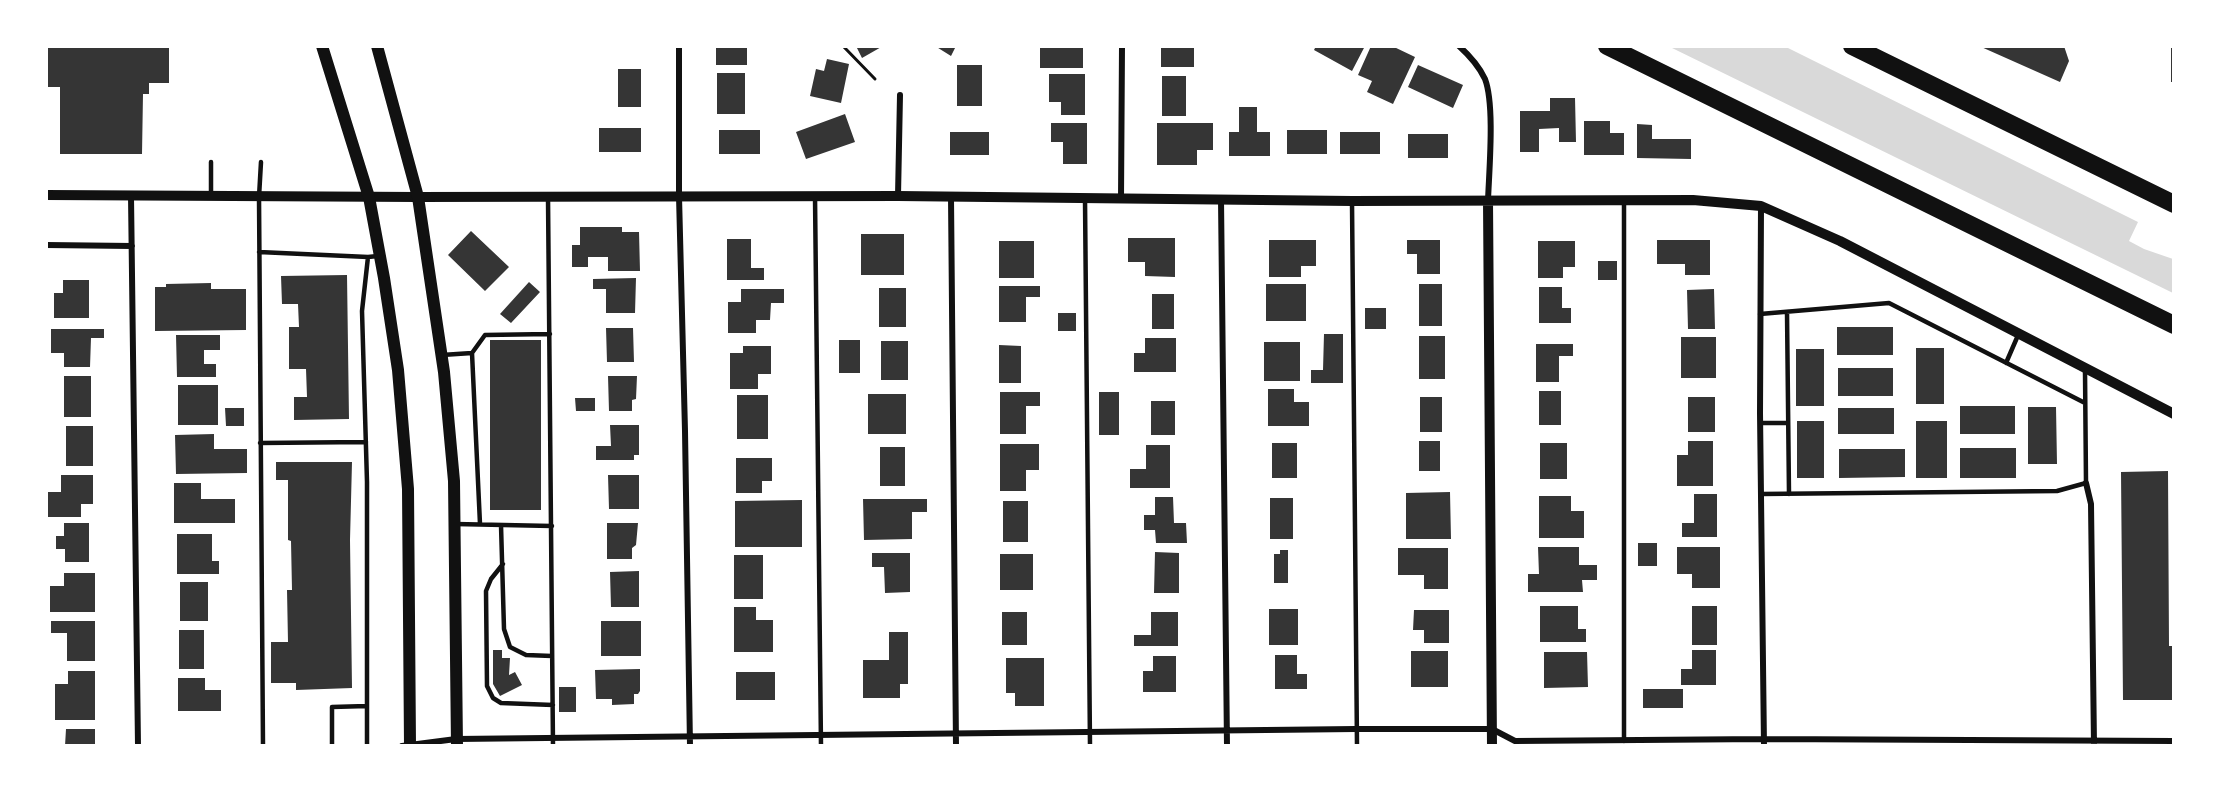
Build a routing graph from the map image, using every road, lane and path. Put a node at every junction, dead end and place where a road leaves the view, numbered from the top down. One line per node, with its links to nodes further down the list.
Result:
1 (322, 46): 20 (main road)
2 (377, 46): 21 (main road)
3 (679, 46): 17 (street)
4 (843, 46): 9 (path)
5 (1122, 46): 25 (street)
6 (1459, 46): 29 (street)
7 (1608, 46): 38 (highway)
8 (1852, 46): 30 (highway)
9 (875, 79)
10 (900, 95): 19 (street)
11 (211, 162): 15 (lane)
12 (261, 162): 16 (lane)
13 (46, 195): 14 (street)
14 (131, 196): 15 (street); 33 (street)
15 (211, 196): 16 (street)
16 (259, 196): 20 (street); 34 (lane)
17 (679, 196): 18 (street); 22 (street); 72 (street)
18 (815, 196): 19 (street); 67 (lane)
19 (898, 196): 23 (street)
20 (369, 197): 21 (street); 35 (main road)
21 (418, 197): 22 (street); 42 (main road)
22 (548, 197): 40 (lane)
23 (951, 197): 24 (street); 66 (street)
24 (1085, 199): 25 (street); 65 (lane)
25 (1121, 199): 26 (street)
26 (1221, 199): 28 (street); 64 (street)
27 (1624, 200): 29 (street); 31 (street); 68 (lane)
28 (1352, 201): 29 (street); 62 (lane)
29 (1488, 201): 63 (street)
30 (2174, 204)
31 (1761, 206): 37 (street); 39 (street)
32 (46, 245): 33 (street)
33 (132, 246): 76 (street)
34 (259, 252): 35 (lane); 49 (lane)
35 (374, 256): 50 (lane); 75 (main road)
36 (1787, 312): 37 (lane); 43 (lane); 48 (lane)
37 (1760, 314): 47 (street)
38 (2174, 325)
39 (2019, 333): 43 (lane); 44 (street)
40 (550, 334): 41 (lane); 57 (lane)
41 (472, 353): 42 (lane); 55 (lane)
42 (440, 355): 54 (main road)
43 (2006, 363): 45 (lane)
44 (2085, 367): 45 (lane); 46 (street)
45 (2085, 403): 51 (lane)
46 (2174, 414)
47 (1761, 423): 48 (lane); 52 (street)
48 (1788, 423): 53 (lane)
49 (260, 442): 50 (lane); 77 (lane)
50 (366, 442): 61 (lane)
51 (2086, 483): 53 (lane); 74 (street)
52 (1761, 494): 53 (lane); 73 (street)
53 (1789, 494)
54 (454, 524): 55 (lane); 70 (main road)
55 (480, 524): 56 (lane)
56 (501, 525): 57 (lane); 58 (lane)
57 (552, 526): 59 (lane)
58 (502, 564): 59 (lane); 60 (lane)
59 (552, 656): 60 (lane)
60 (553, 705): 71 (lane)
61 (367, 706): 78 (lane); 79 (lane)
62 (1356, 729): 63 (street); 64 (street); 85 (lane)
63 (1492, 729): 68 (street); 86 (street)
64 (1227, 732): 65 (street); 84 (street)
65 (1089, 733): 66 (street); 83 (lane)
66 (956, 734): 67 (street); 82 (street)
67 (821, 736): 72 (street); 81 (lane)
68 (1624, 741): 73 (street)
69 (2174, 741): 74 (street)
70 (457, 742): 71 (street); 75 (street)
71 (553, 742): 72 (street)
72 (690, 742)
73 (1764, 742): 74 (street)
74 (2094, 744)
75 (410, 745): 80 (street)
76 (138, 746)
77 (263, 746)
78 (332, 746)
79 (367, 746)
80 (402, 746)
81 (821, 746)
82 (956, 746)
83 (1090, 746)
84 (1227, 746)
85 (1357, 746)
86 (1492, 746)

